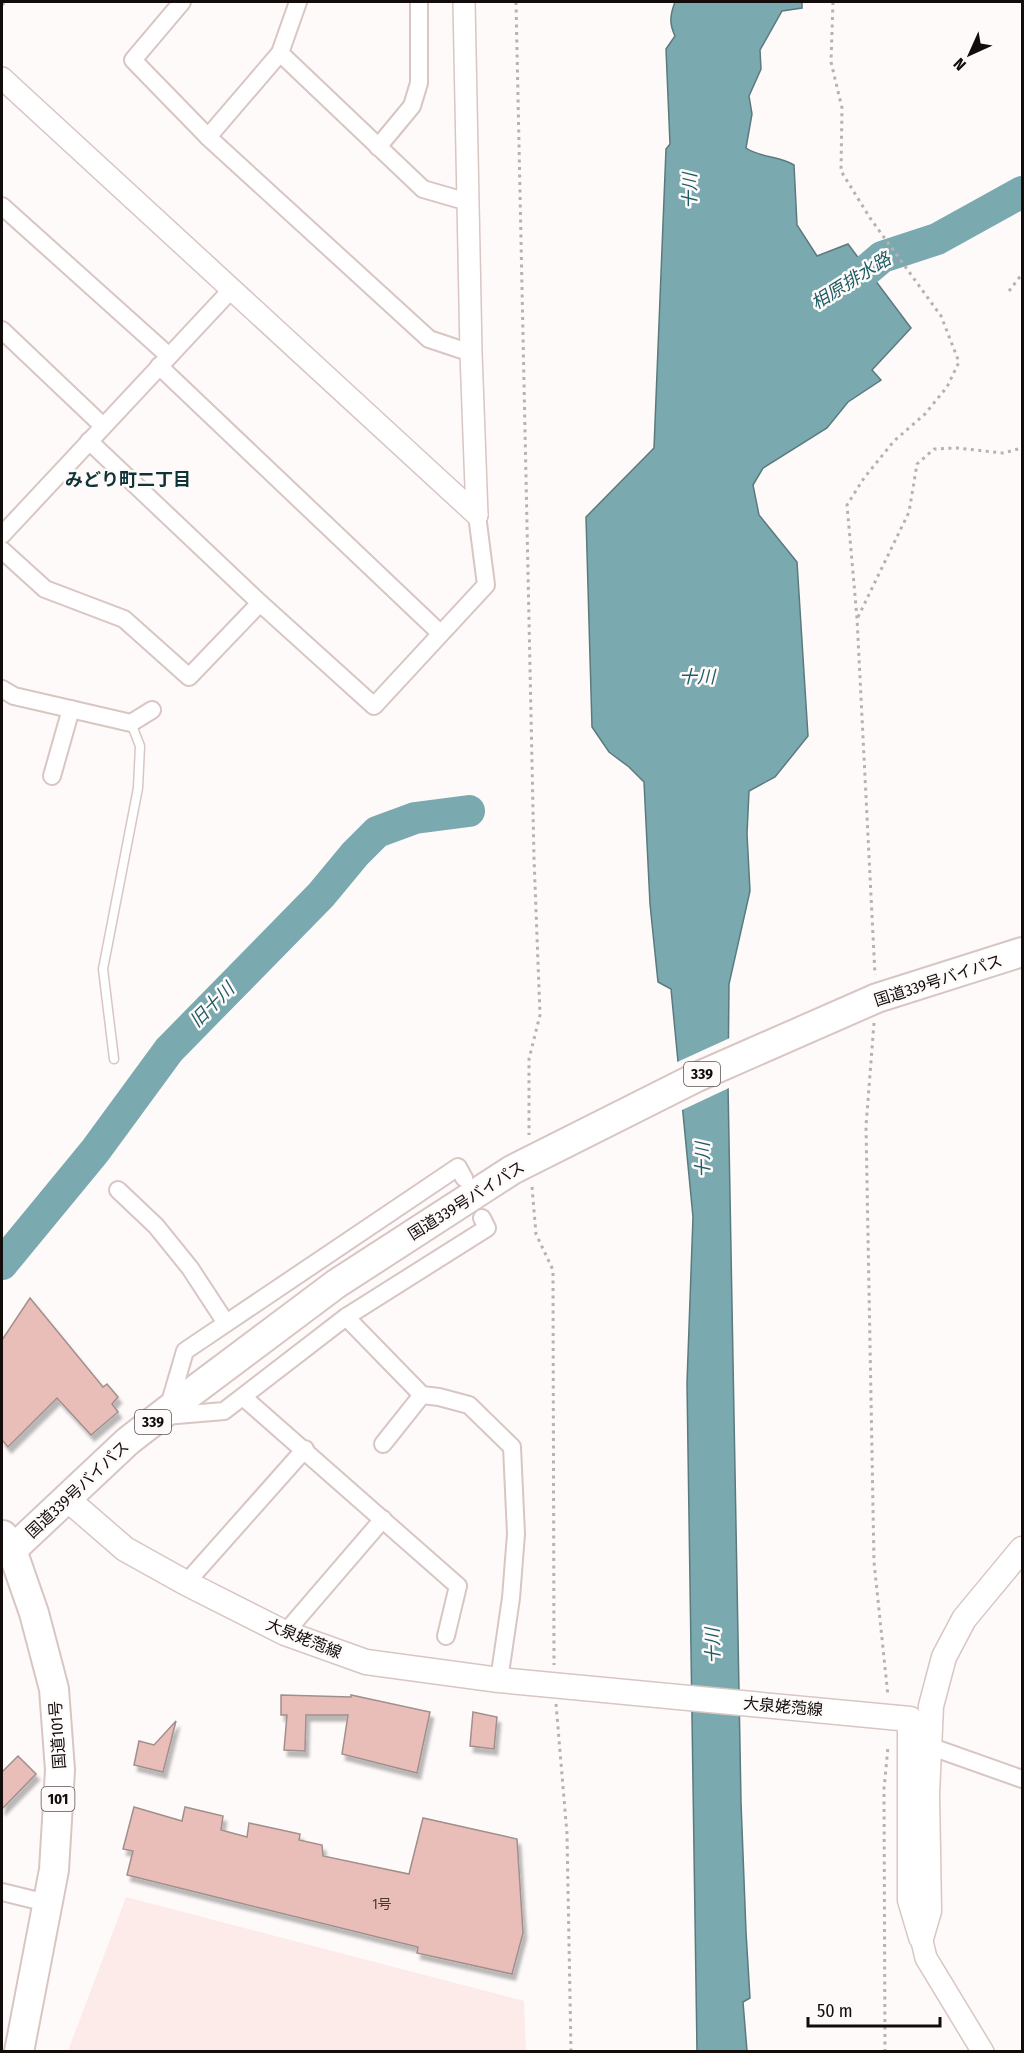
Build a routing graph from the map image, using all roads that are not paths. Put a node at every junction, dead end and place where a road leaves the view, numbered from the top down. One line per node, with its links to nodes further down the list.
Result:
1 (182, 2): 7 (street)
2 (298, 2): 5 (street)
3 (419, 2): 8 (street)
4 (464, 2): 9 (street)
5 (280, 52): 7 (street); 8 (street)
6 (2, 78): 11 (street)
7 (208, 137): 13 (street)
8 (378, 147): 9 (street)
9 (468, 202): 13 (street)
10 (2, 206): 14 (street)
11 (231, 290): 14 (street); 17 (street)
12 (2, 330): 15 (street)
13 (471, 353): 17 (street)
14 (164, 361): 15 (street); 21 (street)
15 (103, 426): 16 (street)
16 (89, 441): 18 (street); 20 (street)
17 (477, 515): 21 (street)
18 (2, 535)
19 (2, 550): 20 (street)
20 (260, 603): 21 (street)
21 (440, 633)
22 (2, 689): 23 (street)
23 (71, 709): 25 (street); 26 (street)
24 (152, 711): 25 (street)
25 (131, 723): 28 (lane)
26 (52, 776)
27 (1023, 952): 36 (highway, 国道339号バイパス / 339)
28 (114, 1059)
29 (464, 1178): 33 (street)
30 (118, 1190): 33 (street)
31 (482, 1218): 32 (street)
32 (346, 1317): 34 (street); 35 (street)
33 (226, 1323): 36 (street)
34 (422, 1395): 37 (street); 46 (street)
35 (243, 1397): 36 (street); 38 (street)
36 (164, 1413): 39 (highway, 国道339号バイパス / 339)
37 (384, 1444)
38 (305, 1449): 40 (street); 43 (street)
39 (67, 1497): 42 (highway, 国道339号バイパス / 339); 43 (main road, 大泉姥萢線)
40 (383, 1519): 44 (street); 45 (street)
41 (1023, 1549): 47 (main road)
42 (4, 1550): 50 (highway, 国道101号 / 101)
43 (186, 1583): 44 (main road, 大泉姥萢線)
44 (285, 1633): 46 (main road, 大泉姥萢線)
45 (446, 1636)
46 (499, 1680): 51 (main road, 大泉姥萢線)
47 (929, 1746): 48 (street); 51 (main road)
48 (1023, 1779)
49 (2, 1892): 50 (street)
50 (47, 1903): 52 (highway, 国道101号 / 101)
51 (921, 1937): 53 (street)
52 (19, 2052)
53 (983, 2052)

